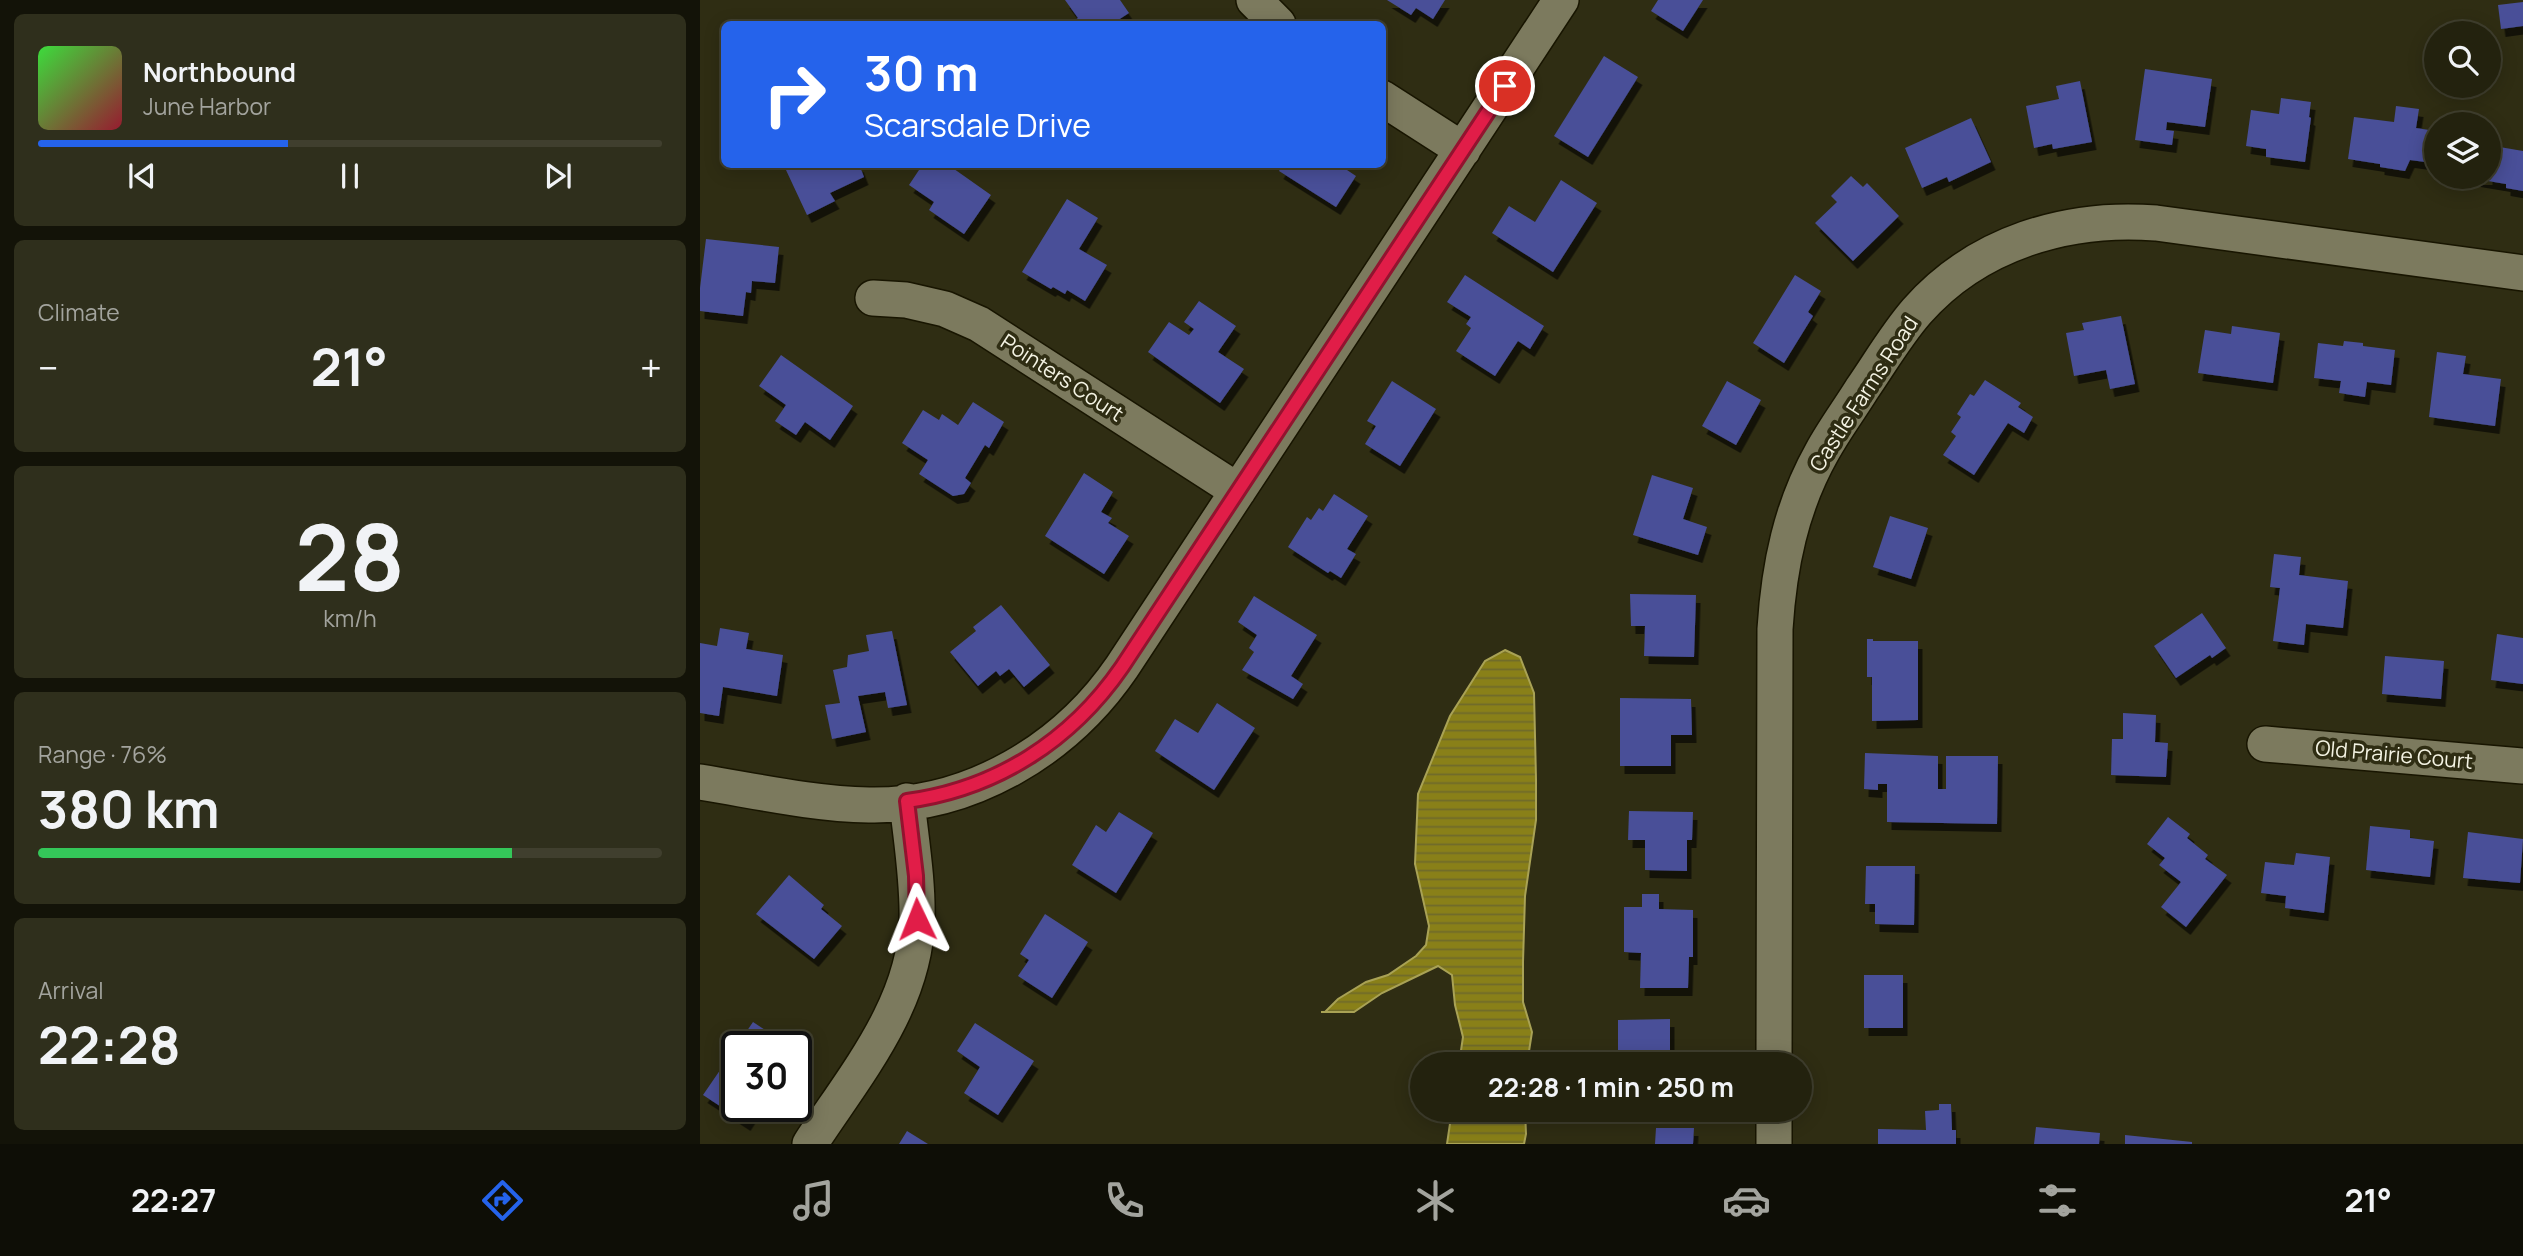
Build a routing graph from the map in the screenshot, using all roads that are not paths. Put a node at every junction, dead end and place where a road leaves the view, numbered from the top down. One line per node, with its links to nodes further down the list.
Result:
1 (1254, 0): 3 (street)
2 (1562, 0): 5 (street)
3 (1275, 21)
4 (1386, 101): 5 (street)
5 (1463, 150): 8 (street)
6 (2523, 273): 13 (street, Castle Farms Road)
7 (873, 298): 8 (street, Pointers Court)
8 (1238, 491): 12 (street)
9 (2265, 744): 10 (street, Old Prairie Court)
10 (2523, 766)
11 (700, 782): 12 (street)
12 (907, 801): 15 (street)
13 (1774, 1052)
14 (1774, 1122): 16 (street)
15 (810, 1144)
16 (1774, 1144)

